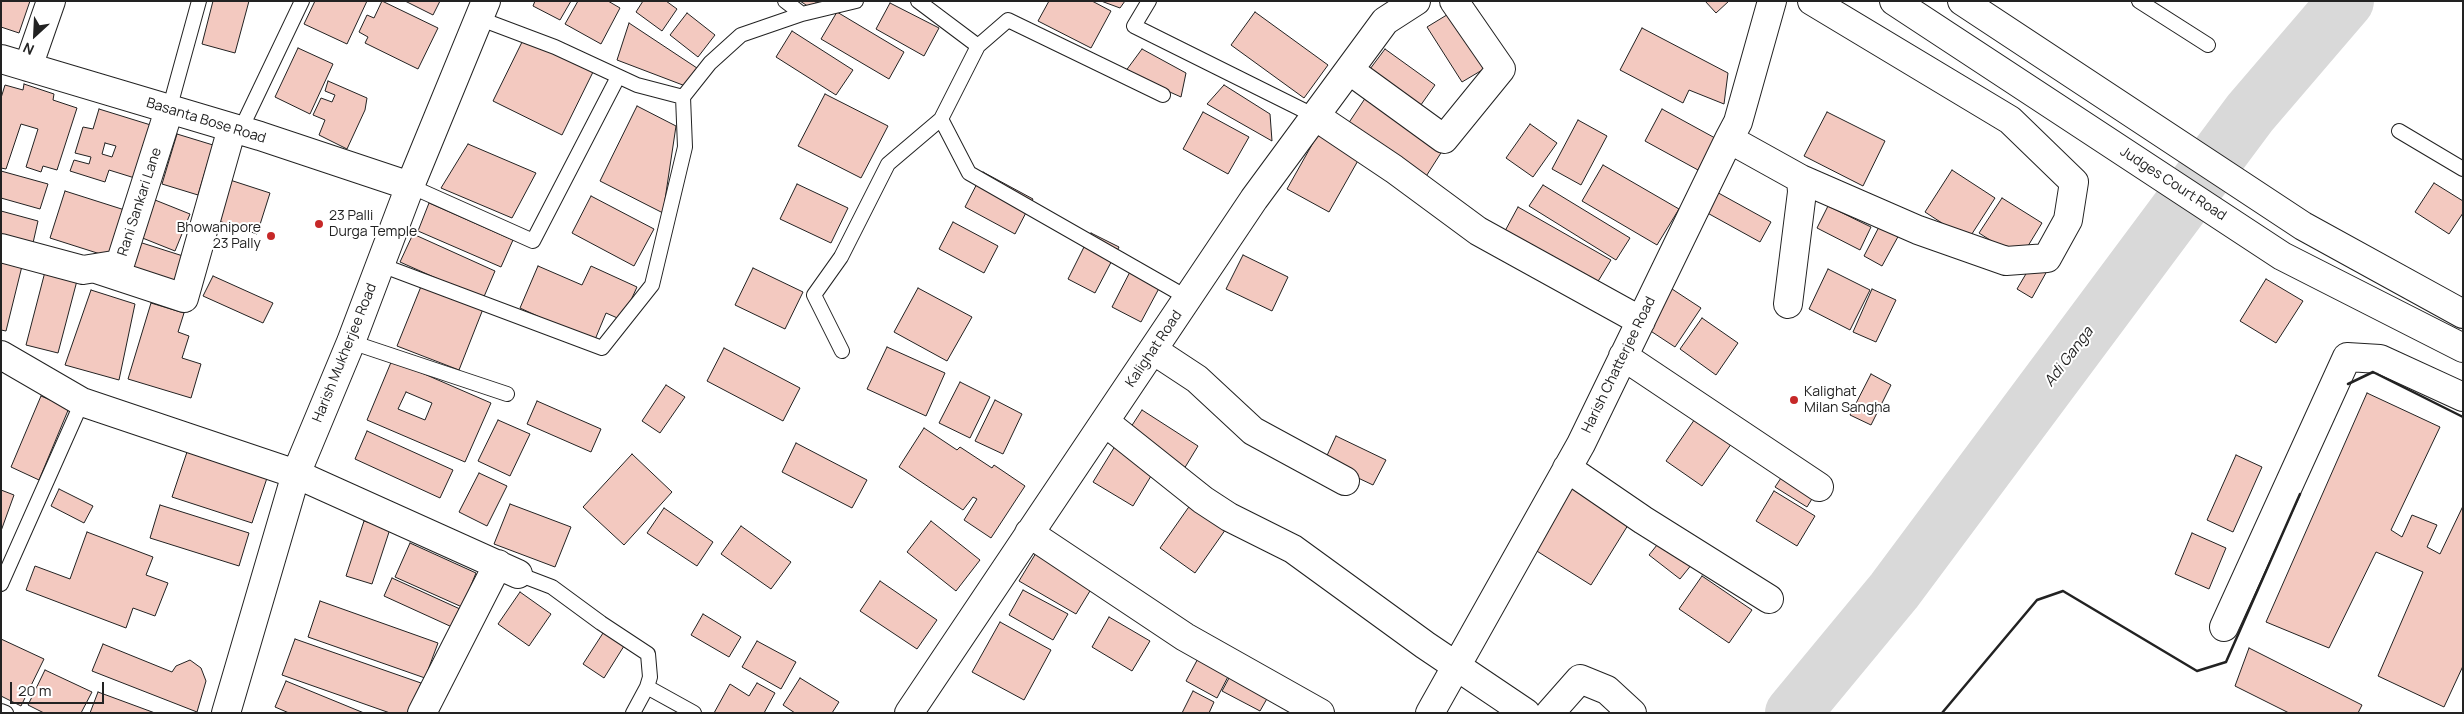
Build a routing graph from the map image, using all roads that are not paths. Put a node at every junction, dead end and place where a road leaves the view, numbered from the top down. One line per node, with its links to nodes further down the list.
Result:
1 (51, 1): 20 (street)
2 (199, 1): 25 (lane)
3 (302, 1): 28 (lane)
4 (785, 1): 16 (lane)
5 (856, 1): 16 (lane)
6 (918, 1): 18 (lane)
7 (1149, 1): 26 (lane)
8 (1416, 1): 21 (street, Kalighat Road)
9 (1454, 1): 21 (street)
10 (1772, 1): 30 (street, Harish Chatterjee Road)
11 (1812, 1): 32 (street)
12 (1894, 1): 42 (street, Judges Court Road)
13 (1962, 1): 39 (street)
14 (2139, 1): 17 (lane)
15 (482, 9): 22 (lane); 33 (street, Harish Mukherjee Road)
16 (802, 14): 23 (lane)
17 (2208, 45)
18 (978, 46): 24 (lane); 27 (lane)
19 (1, 59): 20 (street, Basanta Bose Road)
20 (28, 67): 25 (street, Basanta Bose Road)
21 (1349, 70): 26 (street, Kalighat Road)
22 (618, 77): 23 (lane); 33 (lane)
23 (683, 96): 35 (lane)
24 (1163, 96)
25 (169, 110): 28 (street, Basanta Bose Road); 36 (street, Rani Sankari Lane)
26 (1315, 116): 37 (street, Kalighat Road); 40 (street)
27 (941, 120): 37 (lane); 44 (lane)
28 (236, 130): 33 (street, Basanta Bose Road); 36 (street)
29 (2399, 131): 31 (lane)
30 (1729, 139): 32 (street); 40 (street, Harish Chatterjee Road)
31 (2463, 169)
32 (1801, 179): 38 (street)
33 (410, 186): 35 (street, Harish Mukherjee Road)
34 (1, 248): 36 (street, Rani Sankari Lane)
35 (381, 265): 41 (street, Harish Mukherjee Road)
36 (94, 268)
37 (1188, 298): 43 (street, Kalighat Road)
38 (1788, 304)
39 (2463, 314)
40 (1641, 321): 46 (street, Harish Chatterjee Road)
41 (351, 342): 47 (lane); 52 (street, Harish Mukherjee Road)
42 (2463, 348)
43 (1153, 350): 50 (street, Kalighat Road); 53 (street)
44 (842, 351)
45 (1, 354): 49 (street)
46 (1624, 356): 51 (street, Harish Chatterjee Road); 54 (street)
47 (507, 394)
48 (2463, 397): 59 (street)
49 (82, 402): 52 (street); 57 (lane)
50 (1104, 422): 55 (street, Kalighat Road); 60 (street)
51 (1567, 468): 58 (street); 60 (street, Harish Chatterjee Road)
52 (296, 474): 56 (street); 64 (street, Harish Mukherjee Road)
53 (1345, 481)
54 (1818, 487)
55 (1029, 533): 68 (street, Kalighat Road); 69 (street)
56 (508, 569): 61 (lane); 65 (street)
57 (1, 584)
58 (1769, 599)
59 (2224, 627)
60 (1457, 665): 70 (street, Harish Chatterjee Road); 71 (street)
61 (647, 687): 66 (lane); 67 (lane)
62 (1, 711): 63 (lane)
63 (6, 713)
64 (226, 713)
65 (422, 713)
66 (633, 713)
67 (694, 713)
68 (909, 713)
69 (1320, 713)
70 (1430, 713)
71 (1526, 713)
72 (1550, 713): 73 (street)
73 (1632, 713)

